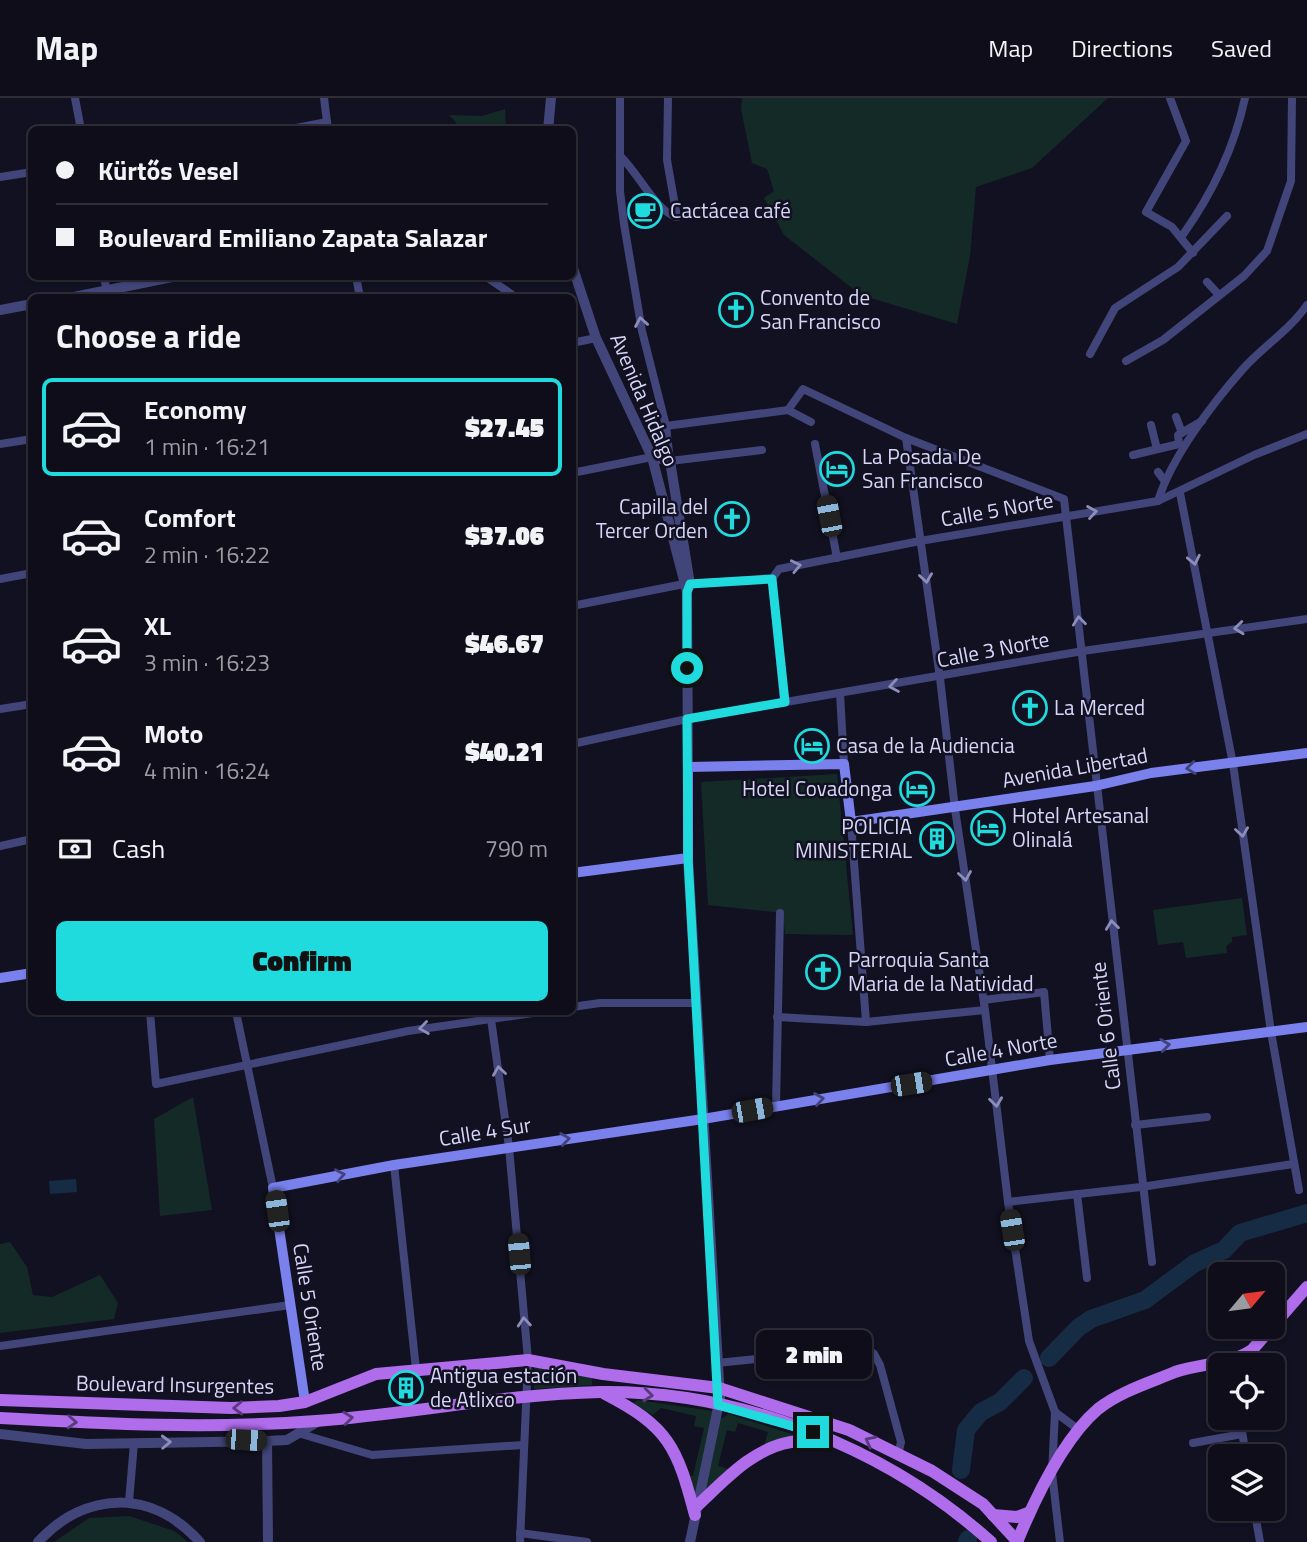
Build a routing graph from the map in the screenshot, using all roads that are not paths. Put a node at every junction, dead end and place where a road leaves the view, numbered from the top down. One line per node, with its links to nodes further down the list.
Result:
1 (75, 98): 9 (street)
2 (324, 98): 10 (street)
3 (551, 98): 11 (street)
4 (620, 98): 12 (street)
5 (668, 98): 12 (street)
6 (1170, 98): 16 (street)
7 (1245, 98): 16 (street)
8 (1292, 98): 24 (street)
9 (80, 126)
10 (328, 126)
11 (548, 126)
12 (620, 156): 39 (street, one-way to 12)
13 (28, 173): 14 (street)
14 (0, 177)
15 (1227, 216): 17 (street)
16 (1182, 236): 17 (street)
17 (1194, 253): 32 (street)
18 (576, 277): 29 (street, Avenida Hidalgo)
19 (161, 280): 22 (street)
20 (491, 280): 23 (street)
21 (1207, 282): 24 (street)
22 (107, 294)
23 (511, 294)
24 (1219, 295): 33 (street)
25 (28, 305): 27 (street)
26 (1307, 305): 36 (street)
27 (0, 310)
28 (576, 337): 30 (street)
29 (596, 338): 30 (street); 49 (street, Avenida Hidalgo)
30 (583, 341): 31 (street)
31 (576, 342)
32 (1090, 354)
33 (1126, 362)
34 (788, 410): 37 (street); 39 (street); 42 (street)
35 (1176, 417): 40 (street)
36 (1205, 419): 40 (street); 53 (street)
37 (811, 422)
38 (1151, 425): 46 (street)
39 (666, 426): 50 (street)
40 (1182, 433): 46 (street)
41 (1307, 435): 54 (street, Calle 5 Norte)
42 (906, 438): 56 (street, Calle 6 Oriente); 57 (street)
43 (28, 440): 44 (street)
44 (0, 444)
45 (815, 444): 58 (street)
46 (1157, 449): 48 (street)
47 (762, 450): 50 (street)
48 (1133, 455)
49 (652, 457): 50 (street); 51 (street); 62 (street, Avenida Hidalgo)
50 (670, 461): 62 (street, Avenida Hidalgo)
51 (576, 472)
52 (1158, 472): 53 (street)
53 (1164, 480): 55 (street)
54 (1180, 493): 55 (street, Calle 5 Norte); 65 (street, one-way to 65)
55 (1158, 501): 56 (street, Calle 5 Norte, one-way to 55)
56 (1068, 516): 57 (street, Calle 5 Norte); 66 (street, Calle 6 Oriente, one-way to 56)
57 (920, 541): 58 (street, Calle 5 Norte); 67 (street, one-way to 67)
58 (837, 558): 61 (street, Calle 5 Norte, one-way to 58)
59 (28, 574): 60 (street)
60 (0, 579)
61 (772, 579): 62 (street, Calle 5 Norte); 69 (street)
62 (687, 587): 63 (street, Calle 5 Norte); 72 (street, Avenida Hidalgo)
63 (576, 605)
64 (1307, 619): 65 (street, Calle 3 Norte, one-way to 65)
65 (1209, 632): 66 (street, Calle 3 Norte); 76 (street)
66 (1083, 651): 67 (street, Calle 3 Norte); 78 (street, Calle 6 Oriente)
67 (940, 678): 68 (street, Calle 3 Norte, one-way to 68); 79 (street)
68 (840, 693): 69 (street, Calle 3 Norte); 75 (street)
69 (785, 702): 72 (street, Calle 3 Norte)
70 (28, 705): 71 (street)
71 (0, 709)
72 (687, 719): 73 (street, Calle 3 Norte); 77 (street, Avenida Hidalgo)
73 (576, 743)
74 (1307, 753): 76 (main road, Avenida Libertad)
75 (845, 764): 77 (main road); 80 (main road)
76 (1233, 764): 78 (main road, Avenida Libertad, one-way to 78); 98 (street, one-way to 98)
77 (688, 767): 83 (main road)
78 (1095, 786): 79 (main road, Avenida Libertad); 99 (street, Calle 6 Oriente, one-way to 78)
79 (955, 809): 80 (main road, Avenida Libertad); 88 (street, one-way to 88)
80 (851, 822): 96 (street)
81 (28, 840): 82 (street)
82 (0, 846)
83 (688, 858): 84 (main road); 89 (street)
84 (576, 872)
85 (780, 913): 95 (street)
86 (28, 974): 87 (main road)
87 (0, 978)
88 (984, 1000): 91 (street); 100 (street)
89 (695, 1003): 90 (street); 105 (street)
90 (576, 1006)
91 (985, 1010): 96 (street); 102 (street)
92 (150, 1015): 101 (street)
93 (237, 1015): 101 (street, Calle 5 Oriente)
94 (490, 1015): 101 (street, one-way to 101); 107 (street, one-way to 94)
95 (777, 1017): 96 (street); 103 (street)
96 (866, 1022)
97 (1307, 1027): 98 (main road, Calle 4 Norte)
98 (1271, 1032): 99 (main road, Calle 4 Norte, one-way to 98); 108 (street)
99 (1126, 1050): 100 (main road, Calle 4 Norte); 106 (street, Calle 6 Oriente)
100 (1050, 1060): 102 (main road, Calle 4 Norte)
101 (246, 1067): 111 (street, Calle 5 Oriente)
102 (992, 1071): 103 (main road, Calle 4 Norte, one-way to 102); 114 (street, one-way to 114)
103 (776, 1106): 105 (main road, Calle 4 Norte)
104 (1207, 1117): 106 (street)
105 (704, 1119): 107 (main road, Calle 4 Sur, one-way to 105); 122 (street)
106 (1135, 1125): 110 (street, Calle 6 Oriente)
107 (509, 1147): 109 (main road, Calle 4 Sur); 121 (street, one-way to 107)
108 (1293, 1164): 110 (street); 112 (street)
109 (394, 1165): 111 (main road, Calle 4 Sur, one-way to 109); 124 (street)
110 (1142, 1187): 113 (street); 115 (street, Calle 6 Oriente)
111 (273, 1188): 118 (main road, Calle 5 Oriente)
112 (1299, 1190)
113 (1077, 1194): 114 (street); 116 (street)
114 (1008, 1202): 131 (street)
115 (1152, 1262)
116 (1087, 1278)
117 (1307, 1287): 120 (main road)
118 (290, 1305): 119 (street); 129 (main road, Calle 5 Oriente)
119 (0, 1346)
120 (1248, 1353)
121 (528, 1360): 124 (main road, Boulevard Insurgentes); 125 (main road, Boulevard Insurgentes); 127 (street)
122 (717, 1363): 125 (street); 145 (street)
123 (1208, 1366): 134 (main road)
124 (416, 1369): 129 (main road, Boulevard Insurgentes)
125 (719, 1388): 130 (street); 145 (main road, Boulevard Insurgentes, one-way to 125)
126 (602, 1392): 127 (main road, Boulevard Insurgentes); 130 (main road, Boulevard Insurgentes, one-way to 130); 148 (main road)
127 (527, 1394): 133 (main road, Boulevard Insurgentes, one-way to 127); 144 (street)
128 (0, 1401): 129 (main road, Boulevard Insurgentes, one-way to 128)
129 (305, 1402)
130 (718, 1405): 140 (main road, Boulevard Insurgentes); 148 (street)
131 (1055, 1412): 134 (street); 146 (street)
132 (0, 1418): 133 (main road, Boulevard Insurgentes, one-way to 133)
133 (319, 1421): 136 (street, Boulevard Insurgentes)
134 (1079, 1430): 146 (main road)
135 (1242, 1430): 138 (street)
136 (298, 1433): 139 (street, Boulevard Insurgentes); 144 (street)
137 (0, 1434): 141 (street, Boulevard Insurgentes)
138 (1242, 1434): 142 (street); 143 (street)
139 (267, 1441): 141 (street, Boulevard Insurgentes, one-way to 139); 155 (street)
140 (839, 1441): 148 (main road); 158 (main road, Boulevard Insurgentes)
141 (134, 1443): 147 (street)
142 (1193, 1443)
143 (1244, 1444)
144 (523, 1445): 152 (street)
145 (898, 1455): 150 (main road, Boulevard Insurgentes)
146 (1052, 1473): 149 (main road); 160 (street)
147 (128, 1502): 153 (street); 154 (street)
148 (696, 1510): 157 (street)
149 (1028, 1513): 150 (main road); 159 (main road)
150 (993, 1515): 159 (main road, Boulevard Insurgentes)
151 (1256, 1521): 161 (street)
152 (520, 1538): 156 (street)
153 (38, 1542)
154 (200, 1542)
155 (268, 1542)
156 (587, 1542)
157 (690, 1542)
158 (990, 1542)
159 (1018, 1542)
160 (1060, 1542)
161 (1260, 1542)

